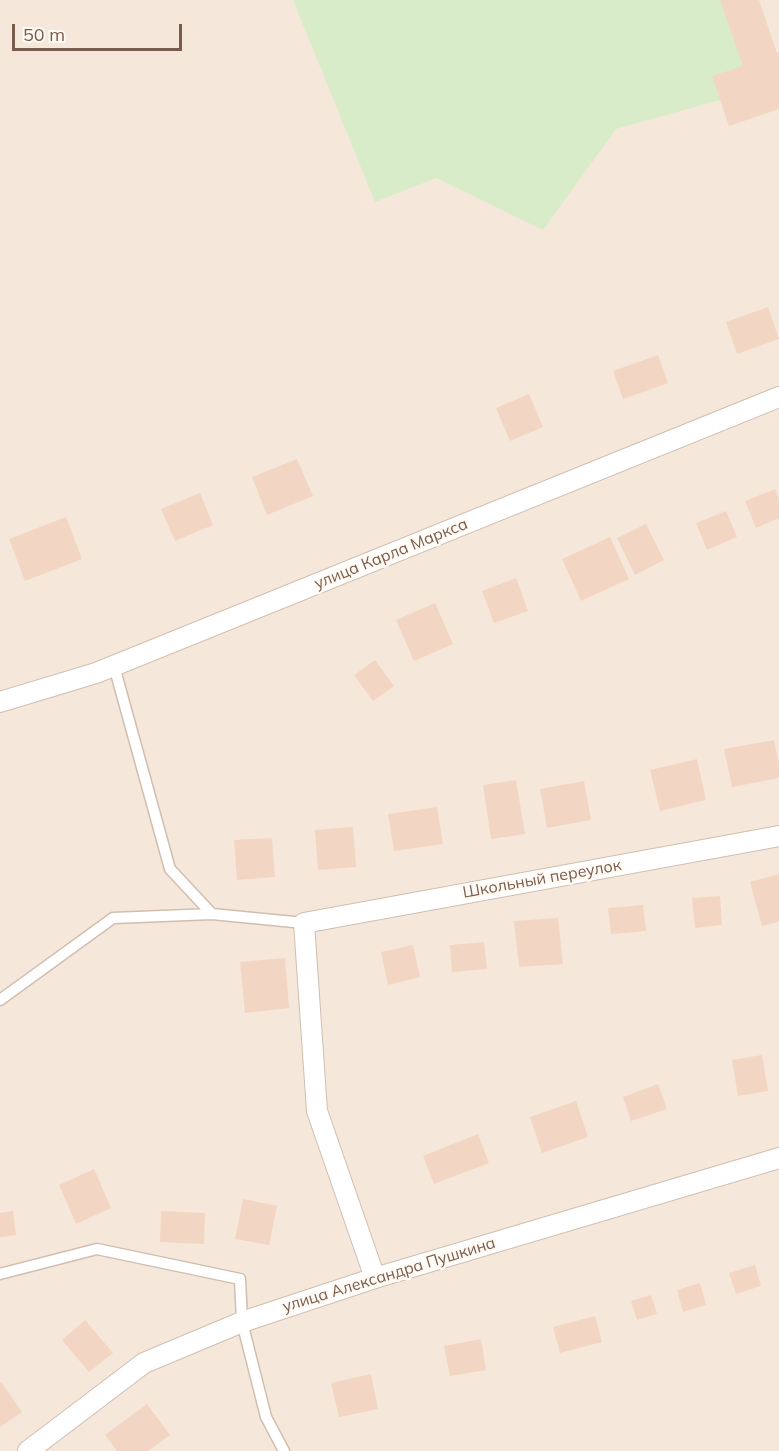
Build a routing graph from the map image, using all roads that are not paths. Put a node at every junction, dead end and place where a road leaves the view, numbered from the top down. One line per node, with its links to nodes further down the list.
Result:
1 (779, 397): 2 (street, улица Карла Маркса)
2 (114, 666): 3 (street, улица Карла Маркса); 5 (lane)
3 (0, 702)
4 (779, 836): 6 (street, Школьный переулок)
5 (212, 914): 6 (lane); 7 (lane)
6 (304, 923): 10 (street)
7 (0, 1000)
8 (779, 1158): 10 (street, улица Александра Пушкина)
9 (0, 1274): 11 (lane)
10 (375, 1278): 11 (street, улица Александра Пушкина)
11 (242, 1322): 12 (street, улица Александра Пушкина); 13 (lane)
12 (28, 1451)
13 (285, 1451)

